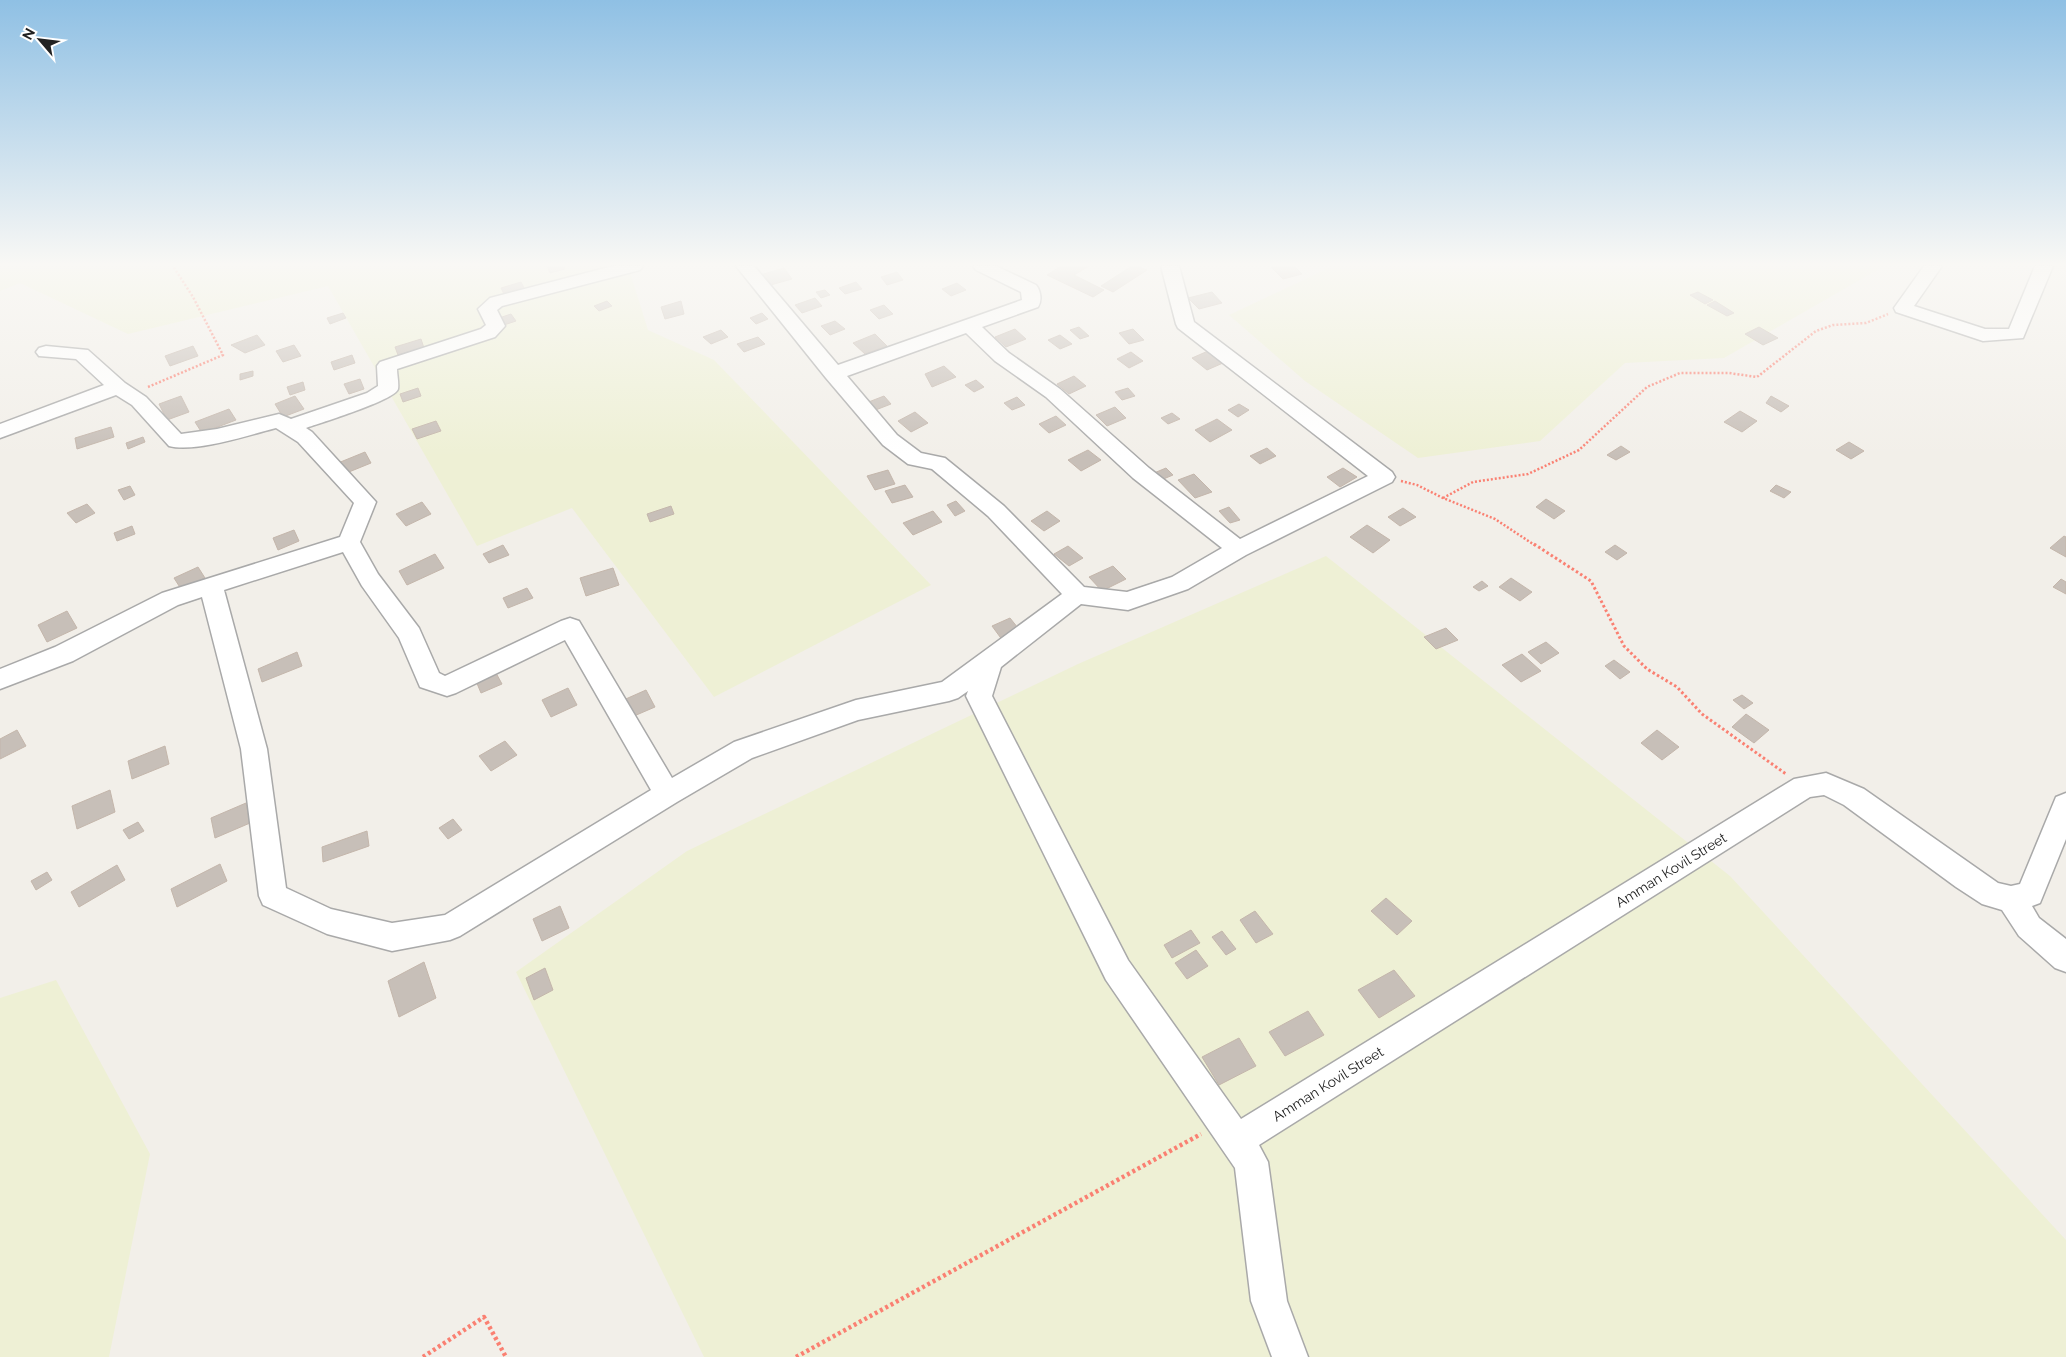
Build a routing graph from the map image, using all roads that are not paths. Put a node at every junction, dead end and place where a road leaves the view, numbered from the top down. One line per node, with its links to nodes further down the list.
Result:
1 (492, 329): 11 (street)
2 (797, 329): 9 (street)
3 (961, 329): 9 (street)
4 (973, 329): 14 (street)
5 (1192, 329): 14 (street)
6 (1966, 329): 7 (street)
7 (2018, 329)
8 (46, 352): 10 (street)
9 (833, 374): 16 (street)
10 (124, 391): 11 (street); 12 (street)
11 (289, 427): 13 (street)
12 (0, 431)
13 (349, 542): 15 (street); 19 (street)
14 (1238, 549): 16 (street)
15 (211, 586): 18 (street); 19 (street)
16 (1077, 595): 17 (street)
17 (990, 662): 19 (street); 23 (street)
18 (0, 679)
19 (667, 794)
20 (2066, 806): 21 (street)
21 (2011, 899): 22 (street); 23 (street, Amman Kovil Street)
22 (2066, 958)
23 (1230, 1132): 24 (street)
24 (1290, 1357)

